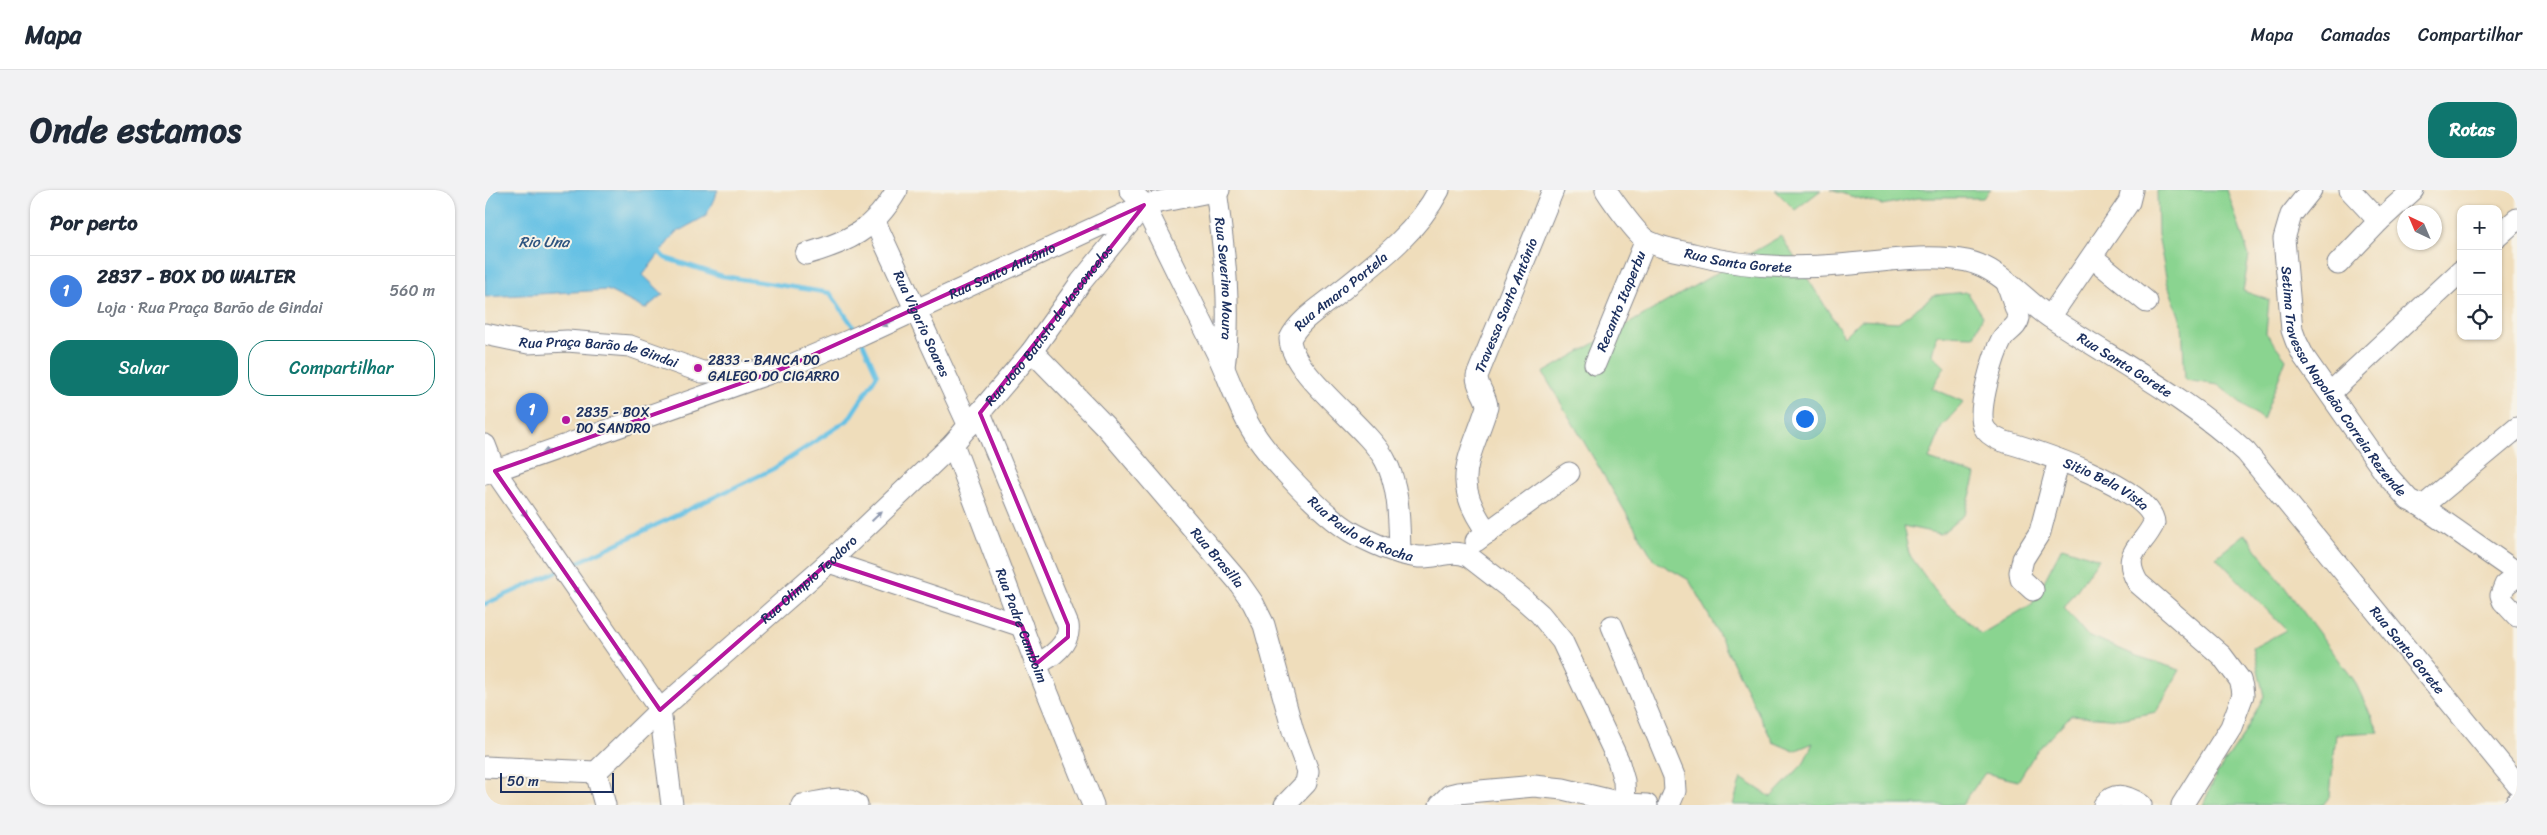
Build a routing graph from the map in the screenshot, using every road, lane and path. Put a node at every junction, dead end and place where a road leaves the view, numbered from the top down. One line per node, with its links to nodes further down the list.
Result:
1 (897, 190): 13 (street)
2 (1217, 190): 10 (street, Rua Santo Antônio); 27 (street, Rua Severino Moura)
3 (1439, 190): 39 (street, Rua Amaro Portela)
4 (1553, 190): 38 (street, Travessa Santo Antônio)
5 (1606, 190): 15 (street)
6 (2132, 190): 17 (street)
7 (2311, 190): 29 (street, Setima Travessa Napoleão Correia Rezende)
8 (2350, 190): 12 (street)
9 (2413, 190): 12 (street)
10 (1137, 198): 22 (street, Rua Santo Antônio, one-way to 22); 25 (street, Rua João Batista de Vasconcelos); 27 (street, Rua Paulo da Rocha)
11 (2517, 219): 14 (street)
12 (2379, 221): 18 (street)
13 (875, 222): 16 (street); 22 (street, Rua Vigario Soares)
14 (2502, 232)
15 (1646, 240): 20 (street, Rua Santa Gorete); 26 (street, Recanto Itaperbu)
16 (806, 254)
17 (2092, 257): 21 (street); 23 (street)
18 (2338, 264)
19 (2457, 275): 29 (street)
20 (2006, 280): 23 (street, Rua Santa Gorete); 34 (street, Sitio Bela Vista)
21 (2147, 302)
22 (915, 311): 28 (street, Rua Santo Antônio, one-way to 28); 30 (street, Rua Vigario Soares)
23 (2050, 317): 50 (street, Rua Santa Gorete)
24 (485, 334): 28 (street, Rua Praça Barão de Gindai)
25 (1032, 351): 30 (street, Rua João Batista de Vasconcelos); 58 (street, Rua Brasilia)
26 (1595, 364)
27 (1224, 367): 39 (street, Rua Paulo da Rocha)
28 (778, 370): 35 (street, one-way to 35)
29 (2330, 393): 37 (street, Setima Travessa Napoleão Correia Rezende)
30 (975, 419): 32 (street, Rua João Batista de Vasconcelos); 46 (street, Rua Vigario Soares)
31 (2517, 428): 37 (street, Setima Travessa Napoleão Correia Rezende)
32 (953, 444): 41 (street, Rua Olimpio Teodoro, one-way to 32); 44 (street, Rua Padre Camboim)
33 (485, 445): 35 (street)
34 (2059, 460): 42 (street); 64 (street, Sitio Bela Vista)
35 (490, 472): 47 (street, one-way to 47)
36 (1569, 473): 38 (street)
37 (2420, 505): 43 (street)
38 (1488, 532): 40 (street)
39 (1400, 553): 40 (street, Rua Paulo da Rocha)
40 (1460, 553): 53 (street)
41 (829, 562): 44 (street); 47 (street, Rua Olimpio Teodoro, one-way to 41)
42 (2033, 590)
43 (2517, 616)
44 (1022, 626): 46 (street, Rua Padre Camboim)
45 (1612, 626): 61 (street)
46 (1036, 664): 57 (street, Rua Padre Camboim)
47 (660, 710): 49 (street, Rua Olimpio Teodoro); 55 (street)
48 (485, 767): 49 (street)
49 (596, 772): 54 (street)
50 (2516, 787): 65 (street)
51 (1558, 797): 53 (street); 59 (street)
52 (849, 802): 56 (street)
53 (1625, 804): 60 (street)
54 (605, 805)
55 (672, 805)
56 (802, 805)
57 (1093, 805)
58 (1285, 805)
59 (1440, 805)
60 (1647, 805)
61 (1669, 805)
62 (2103, 805): 63 (street)
63 (2141, 805)
64 (2182, 805)
65 (2515, 805)

